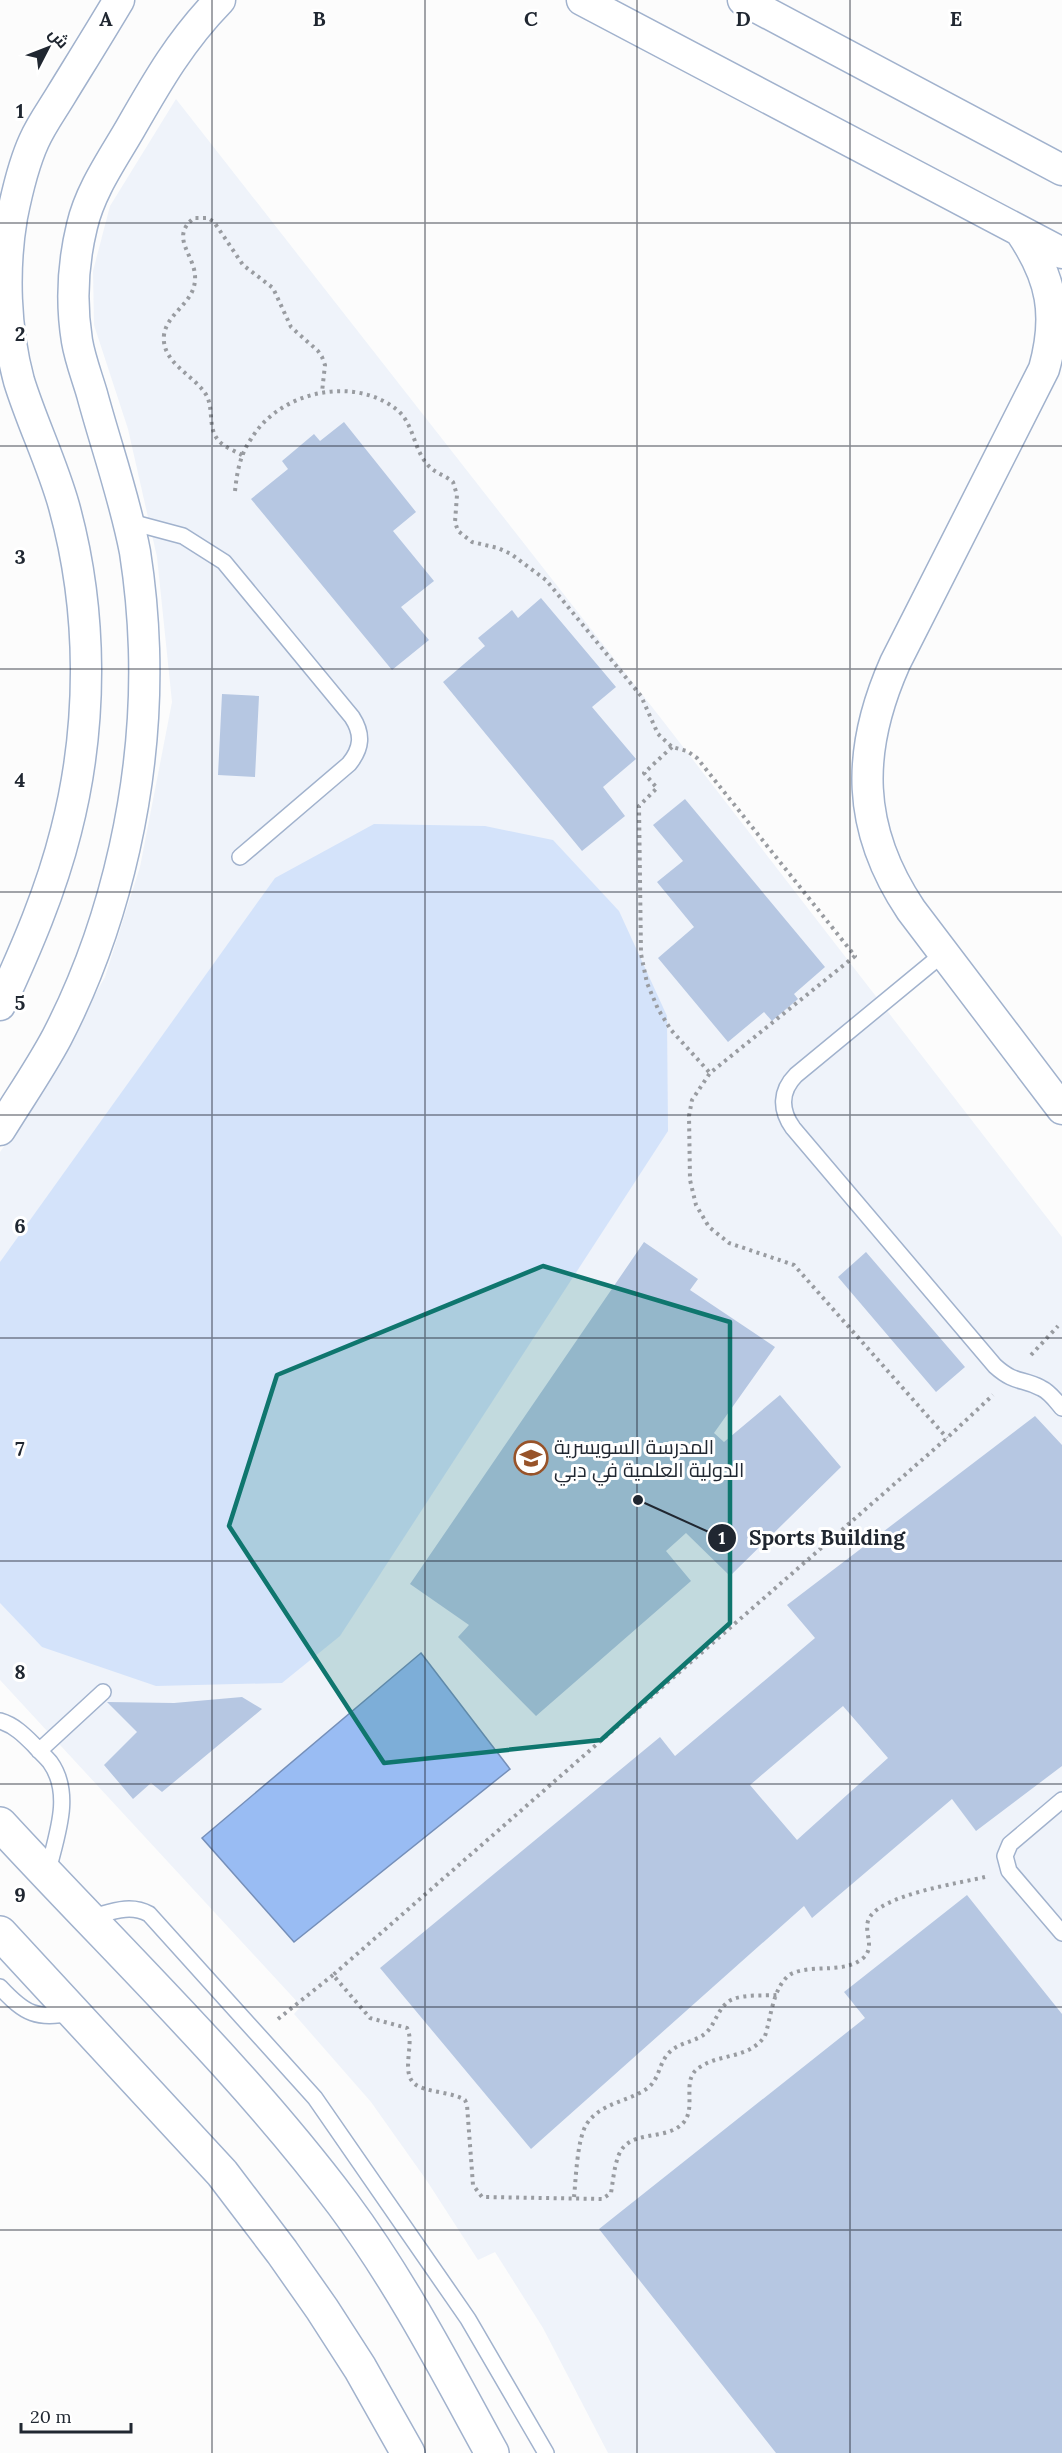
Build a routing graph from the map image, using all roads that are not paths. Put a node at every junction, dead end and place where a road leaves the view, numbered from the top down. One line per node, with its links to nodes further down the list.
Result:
1 (119, 0): 12 (street)
2 (220, 0): 9 (street)
3 (582, 0): 6 (street)
4 (743, 0): 5 (street)
5 (1062, 170)
6 (1020, 231): 7 (street); 8 (street)
7 (1062, 253)
8 (1055, 346): 11 (street)
9 (127, 521): 10 (lane); 14 (street)
10 (240, 857)
11 (944, 953): 13 (street); 15 (lane)
12 (0, 1005)
13 (1062, 1109)
14 (0, 1130)
15 (1062, 1408)
16 (103, 1692): 18 (lane)
17 (0, 1721): 18 (lane)
18 (39, 1751): 21 (lane)
19 (1062, 1800): 24 (lane)
20 (0, 1824): 21 (street)
21 (47, 1875): 22 (street)
22 (88, 1918): 28 (street); 29 (lane)
23 (0, 1933): 26 (street)
24 (1062, 1933)
25 (0, 1987): 26 (lane)
26 (74, 2013): 27 (street)
27 (408, 2453)
28 (492, 2453)
29 (546, 2453)

